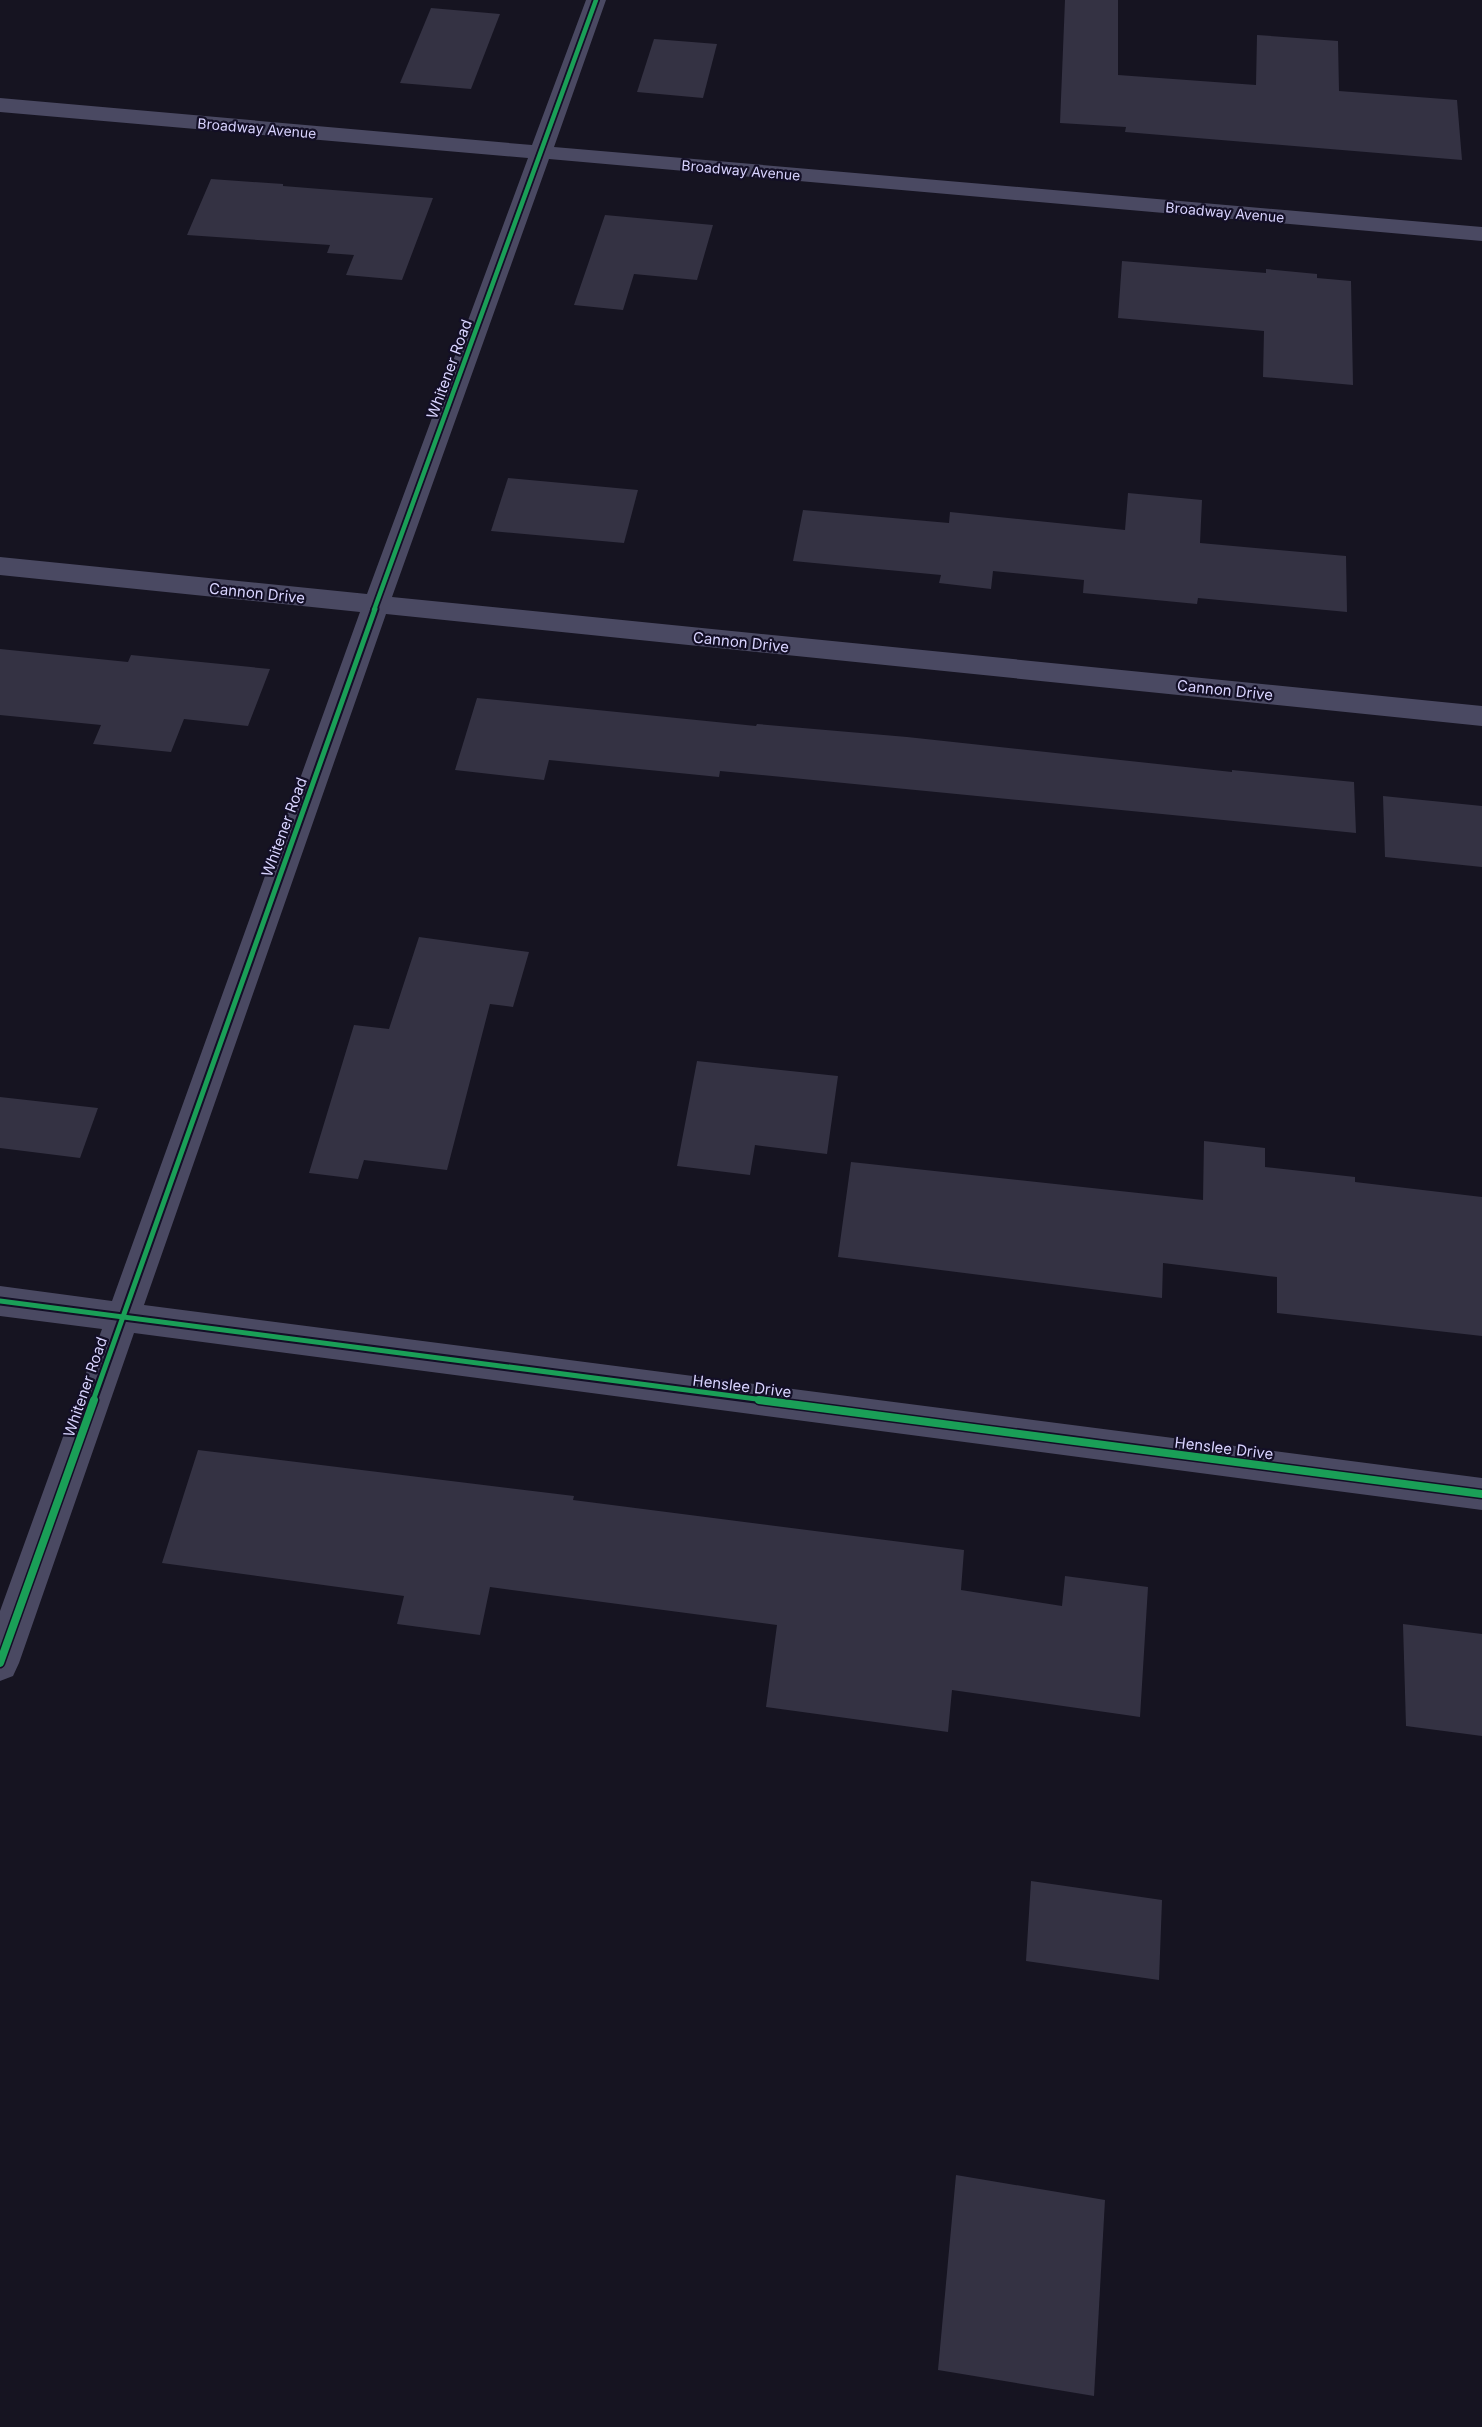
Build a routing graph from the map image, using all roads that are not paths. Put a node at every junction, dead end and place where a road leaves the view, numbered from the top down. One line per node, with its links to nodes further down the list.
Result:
1 (596, 0): 3 (street, Whitener Road)
2 (0, 105): 3 (street, Broadway Avenue)
3 (540, 153): 4 (street, Broadway Avenue); 6 (street, Whitener Road)
4 (1482, 234)
5 (0, 566): 6 (street, Cannon Drive)
6 (376, 605): 7 (street, Cannon Drive); 9 (street, Whitener Road)
7 (1482, 716)
8 (0, 1301): 9 (street, Henslee Drive)
9 (122, 1318): 10 (street, Henslee Drive); 11 (street, Whitener Road)
10 (1482, 1494)
11 (0, 1663)

